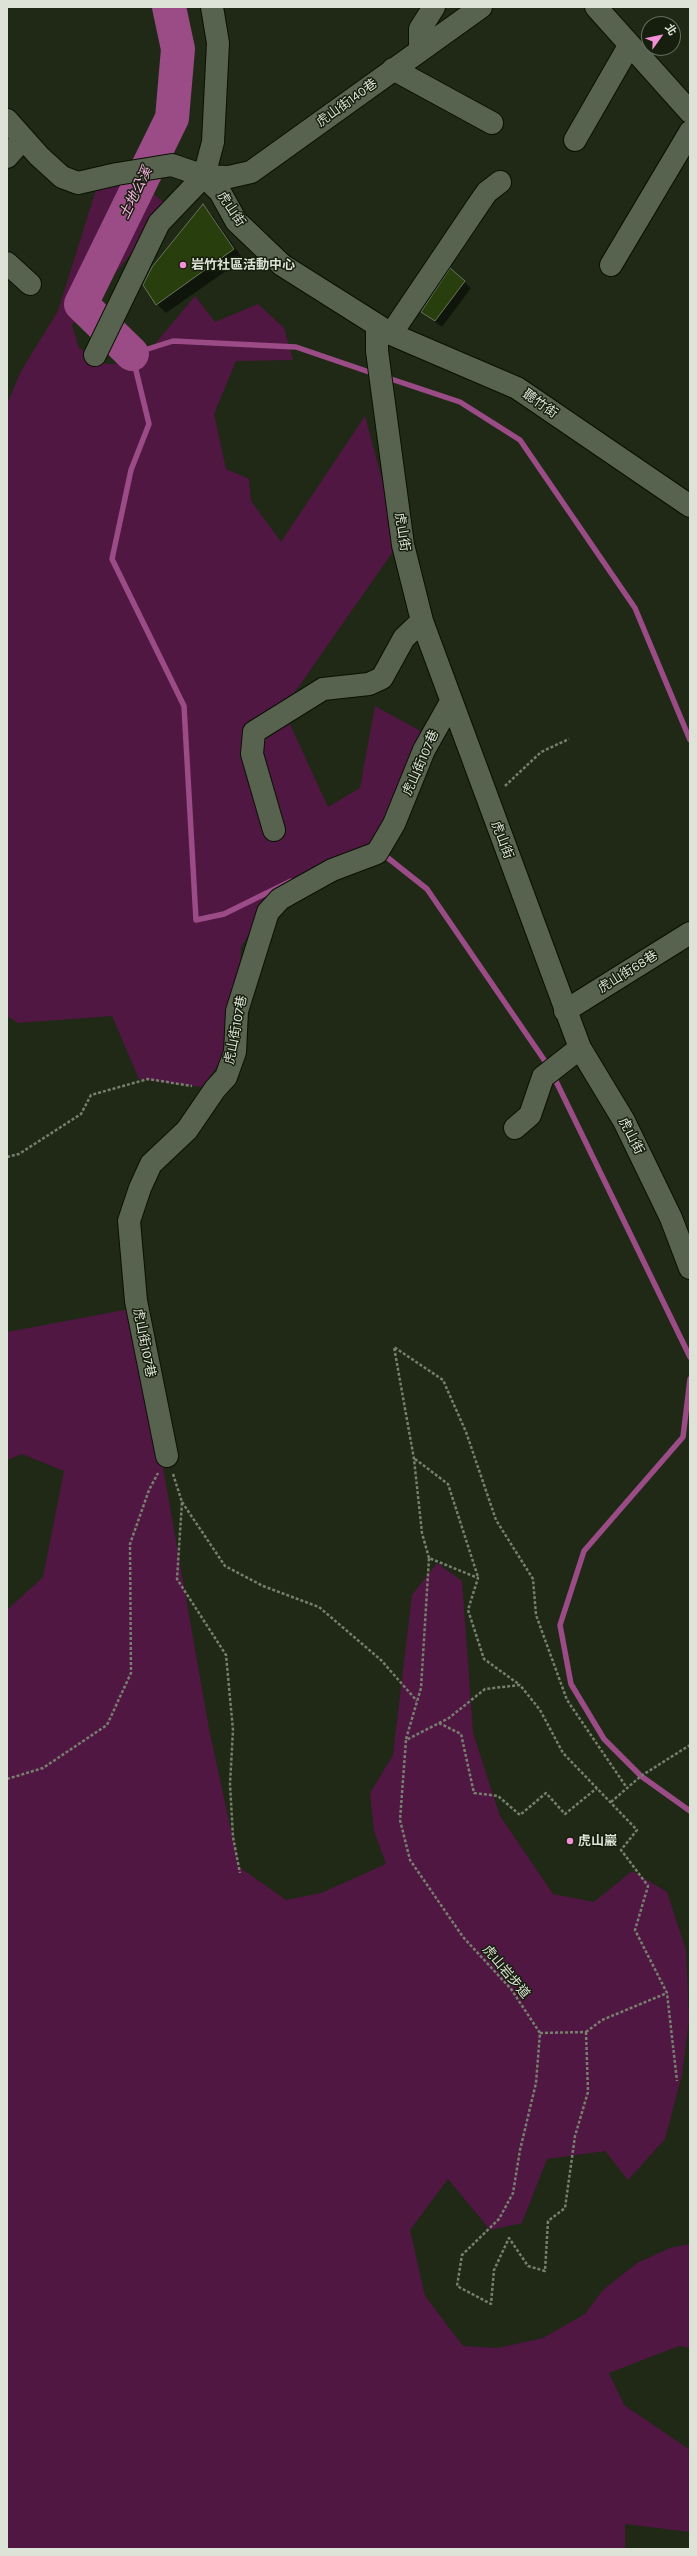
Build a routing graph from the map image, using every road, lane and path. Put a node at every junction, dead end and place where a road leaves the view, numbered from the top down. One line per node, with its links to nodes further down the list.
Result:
1 (434, 7): 6 (street)
2 (481, 7): 6 (street, 虎山街140巷)
3 (596, 7): 5 (street)
4 (215, 8): 15 (street)
5 (629, 46): 8 (street); 13 (street)
6 (420, 50): 7 (street, 虎山街140巷)
7 (393, 69): 10 (street); 15 (street, 虎山街140巷)
8 (690, 112)
9 (7, 120): 12 (street)
10 (492, 123)
11 (690, 132): 18 (street)
12 (23, 139): 14 (street); 15 (street)
13 (575, 140)
14 (7, 157)
15 (204, 176): 20 (street, 虎山街); 21 (street)
16 (500, 182): 20 (street)
17 (7, 264): 19 (street)
18 (611, 265)
19 (30, 284)
20 (384, 330): 22 (street, 聽竹街); 23 (street, 虎山街)
21 (95, 355)
22 (687, 498)
23 (422, 621): 24 (street, 虎山街); 27 (street)
24 (451, 702): 26 (street, 虎山街); 31 (street, 虎山街107巷)
25 (569, 739): 26 (path)
26 (488, 804): 29 (street, 虎山街)
27 (274, 830)
28 (690, 933): 29 (street, 虎山街68巷)
29 (565, 1011): 30 (street, 虎山街)
30 (580, 1048): 32 (street); 34 (street, 虎山街)
31 (215, 1089): 33 (path); 35 (street, 虎山街107巷)
32 (515, 1128)
33 (7, 1157)
34 (690, 1268)
35 (167, 1456): 37 (path); 45 (path)
36 (414, 1459): 38 (path, 虎山岩步道); 39 (path); 47 (path, 虎山岩步道)
37 (182, 1502): 41 (path); 49 (path)
38 (429, 1558): 39 (path); 41 (path, 虎山岩步道)
39 (478, 1578): 40 (path)
40 (520, 1685): 42 (path); 46 (path)
41 (417, 1701): 43 (path, 虎山岩步道)
42 (439, 1722): 43 (path); 46 (path)
43 (406, 1740): 52 (path, 虎山岩步道)
44 (690, 1745): 47 (path)
45 (7, 1779)
46 (597, 1788): 48 (path)
47 (627, 1788): 48 (path)
48 (611, 1802): 50 (path)
49 (240, 1873)
50 (667, 1993): 51 (path); 53 (path)
51 (586, 2032): 52 (path); 52 (path)
52 (540, 2033)
53 (676, 2081)

